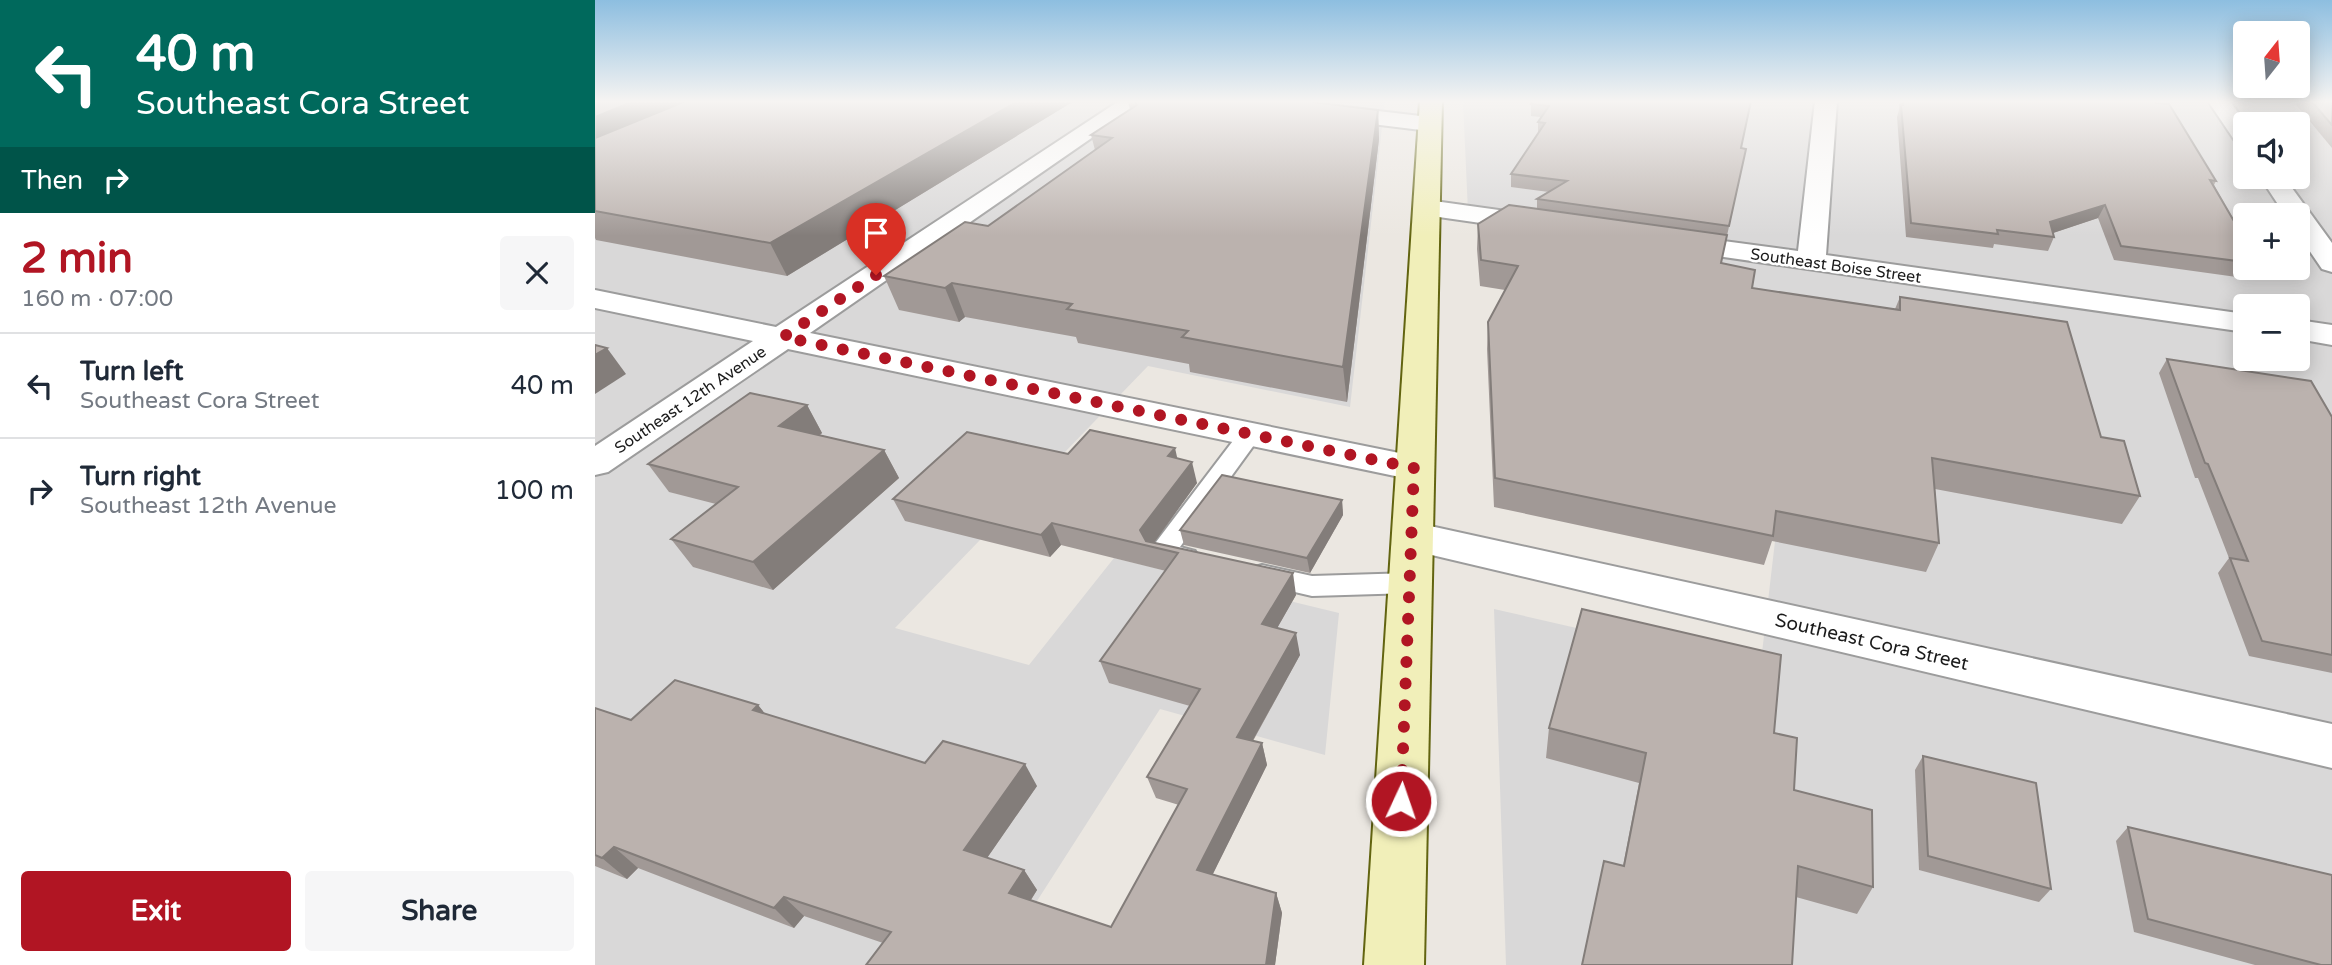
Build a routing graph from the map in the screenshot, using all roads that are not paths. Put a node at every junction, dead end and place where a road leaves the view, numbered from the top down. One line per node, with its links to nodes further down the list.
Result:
1 (1067, 146): 14 (street, Southeast 12th Avenue)
2 (1429, 146): 5 (main road)
3 (1822, 146): 8 (street)
4 (2280, 189): 9 (street)
5 (1427, 208): 6 (street); 17 (main road)
6 (1576, 229)
7 (1645, 238): 8 (street, Southeast Boise Street)
8 (1811, 262): 11 (street, Southeast Boise Street)
9 (2332, 263)
10 (595, 299): 14 (street)
11 (2233, 321)
12 (2310, 332): 13 (street)
13 (2332, 335)
14 (783, 337): 15 (street); 16 (street, Southeast 12th Avenue)
15 (1250, 435): 17 (street); 19 (lane)
16 (595, 463)
17 (1414, 468): 18 (main road)
18 (1412, 537): 21 (main road); 22 (street, Southeast Cora Street)
19 (1217, 565)
20 (1244, 571): 21 (lane)
21 (1411, 583): 23 (main road)
22 (2332, 746)
23 (1394, 965)

